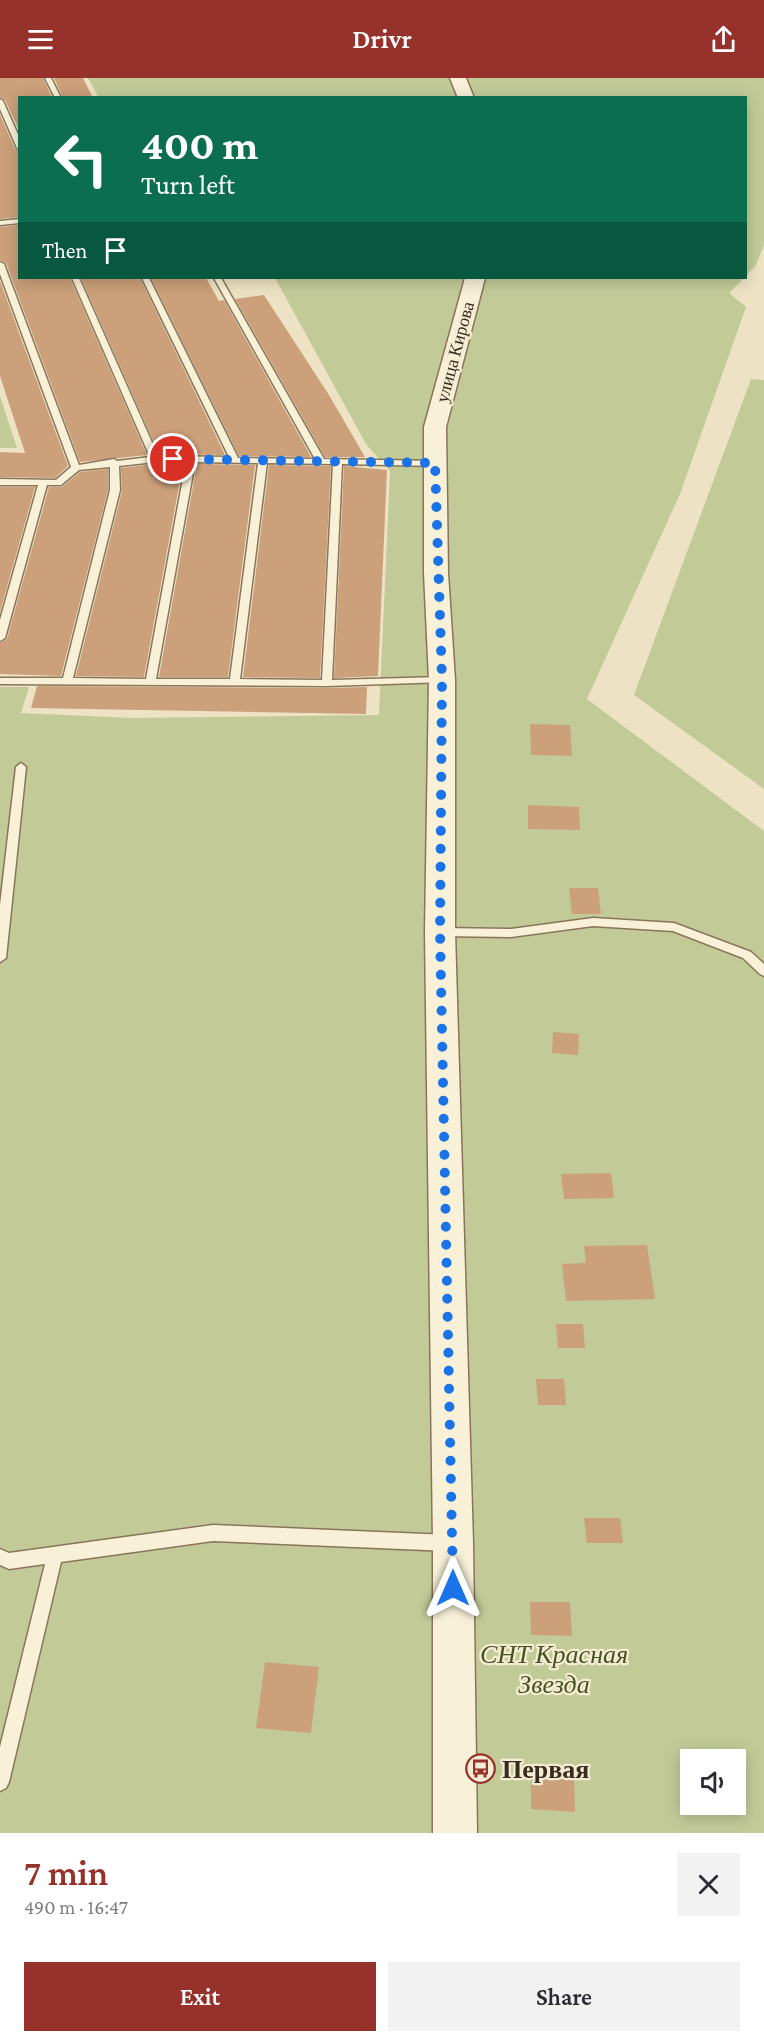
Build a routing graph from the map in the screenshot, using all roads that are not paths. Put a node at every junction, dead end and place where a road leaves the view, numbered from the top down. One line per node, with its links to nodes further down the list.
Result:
1 (48, 78): 3 (lane)
2 (458, 78): 4 (street)
3 (57, 96)
4 (465, 96)
5 (0, 101): 6 (lane)
6 (18, 143)
7 (18, 221): 8 (lane)
8 (0, 223)
9 (0, 264): 22 (lane)
10 (75, 279): 14 (lane)
11 (145, 279): 16 (lane)
12 (219, 279): 18 (lane)
13 (476, 279): 21 (street, улица Кирова)
14 (155, 459): 15 (lane); 20 (lane)
15 (191, 460): 16 (lane); 29 (lane)
16 (235, 460): 17 (lane)
17 (263, 461): 18 (lane); 30 (lane)
18 (321, 461): 19 (lane)
19 (338, 461): 21 (lane); 31 (lane)
20 (114, 462): 22 (lane); 28 (lane)
21 (435, 463): 26 (street, улица Кирова)
22 (76, 468): 24 (lane)
23 (0, 482): 24 (lane)
24 (43, 483): 25 (lane)
25 (0, 638)
26 (442, 680): 31 (lane); 33 (street, улица Кирова)
27 (0, 681): 28 (lane)
28 (67, 681): 29 (lane)
29 (150, 682): 30 (lane)
30 (235, 682): 31 (lane)
31 (327, 683)
32 (21, 767): 34 (lane)
33 (440, 932): 35 (lane); 36 (street, улица Кирова)
34 (0, 958)
35 (764, 971)
36 (453, 1543): 37 (lane); 40 (street, улица Кирова)
37 (55, 1554): 38 (lane); 39 (lane)
38 (0, 1557)
39 (0, 1782)
40 (455, 1833)

